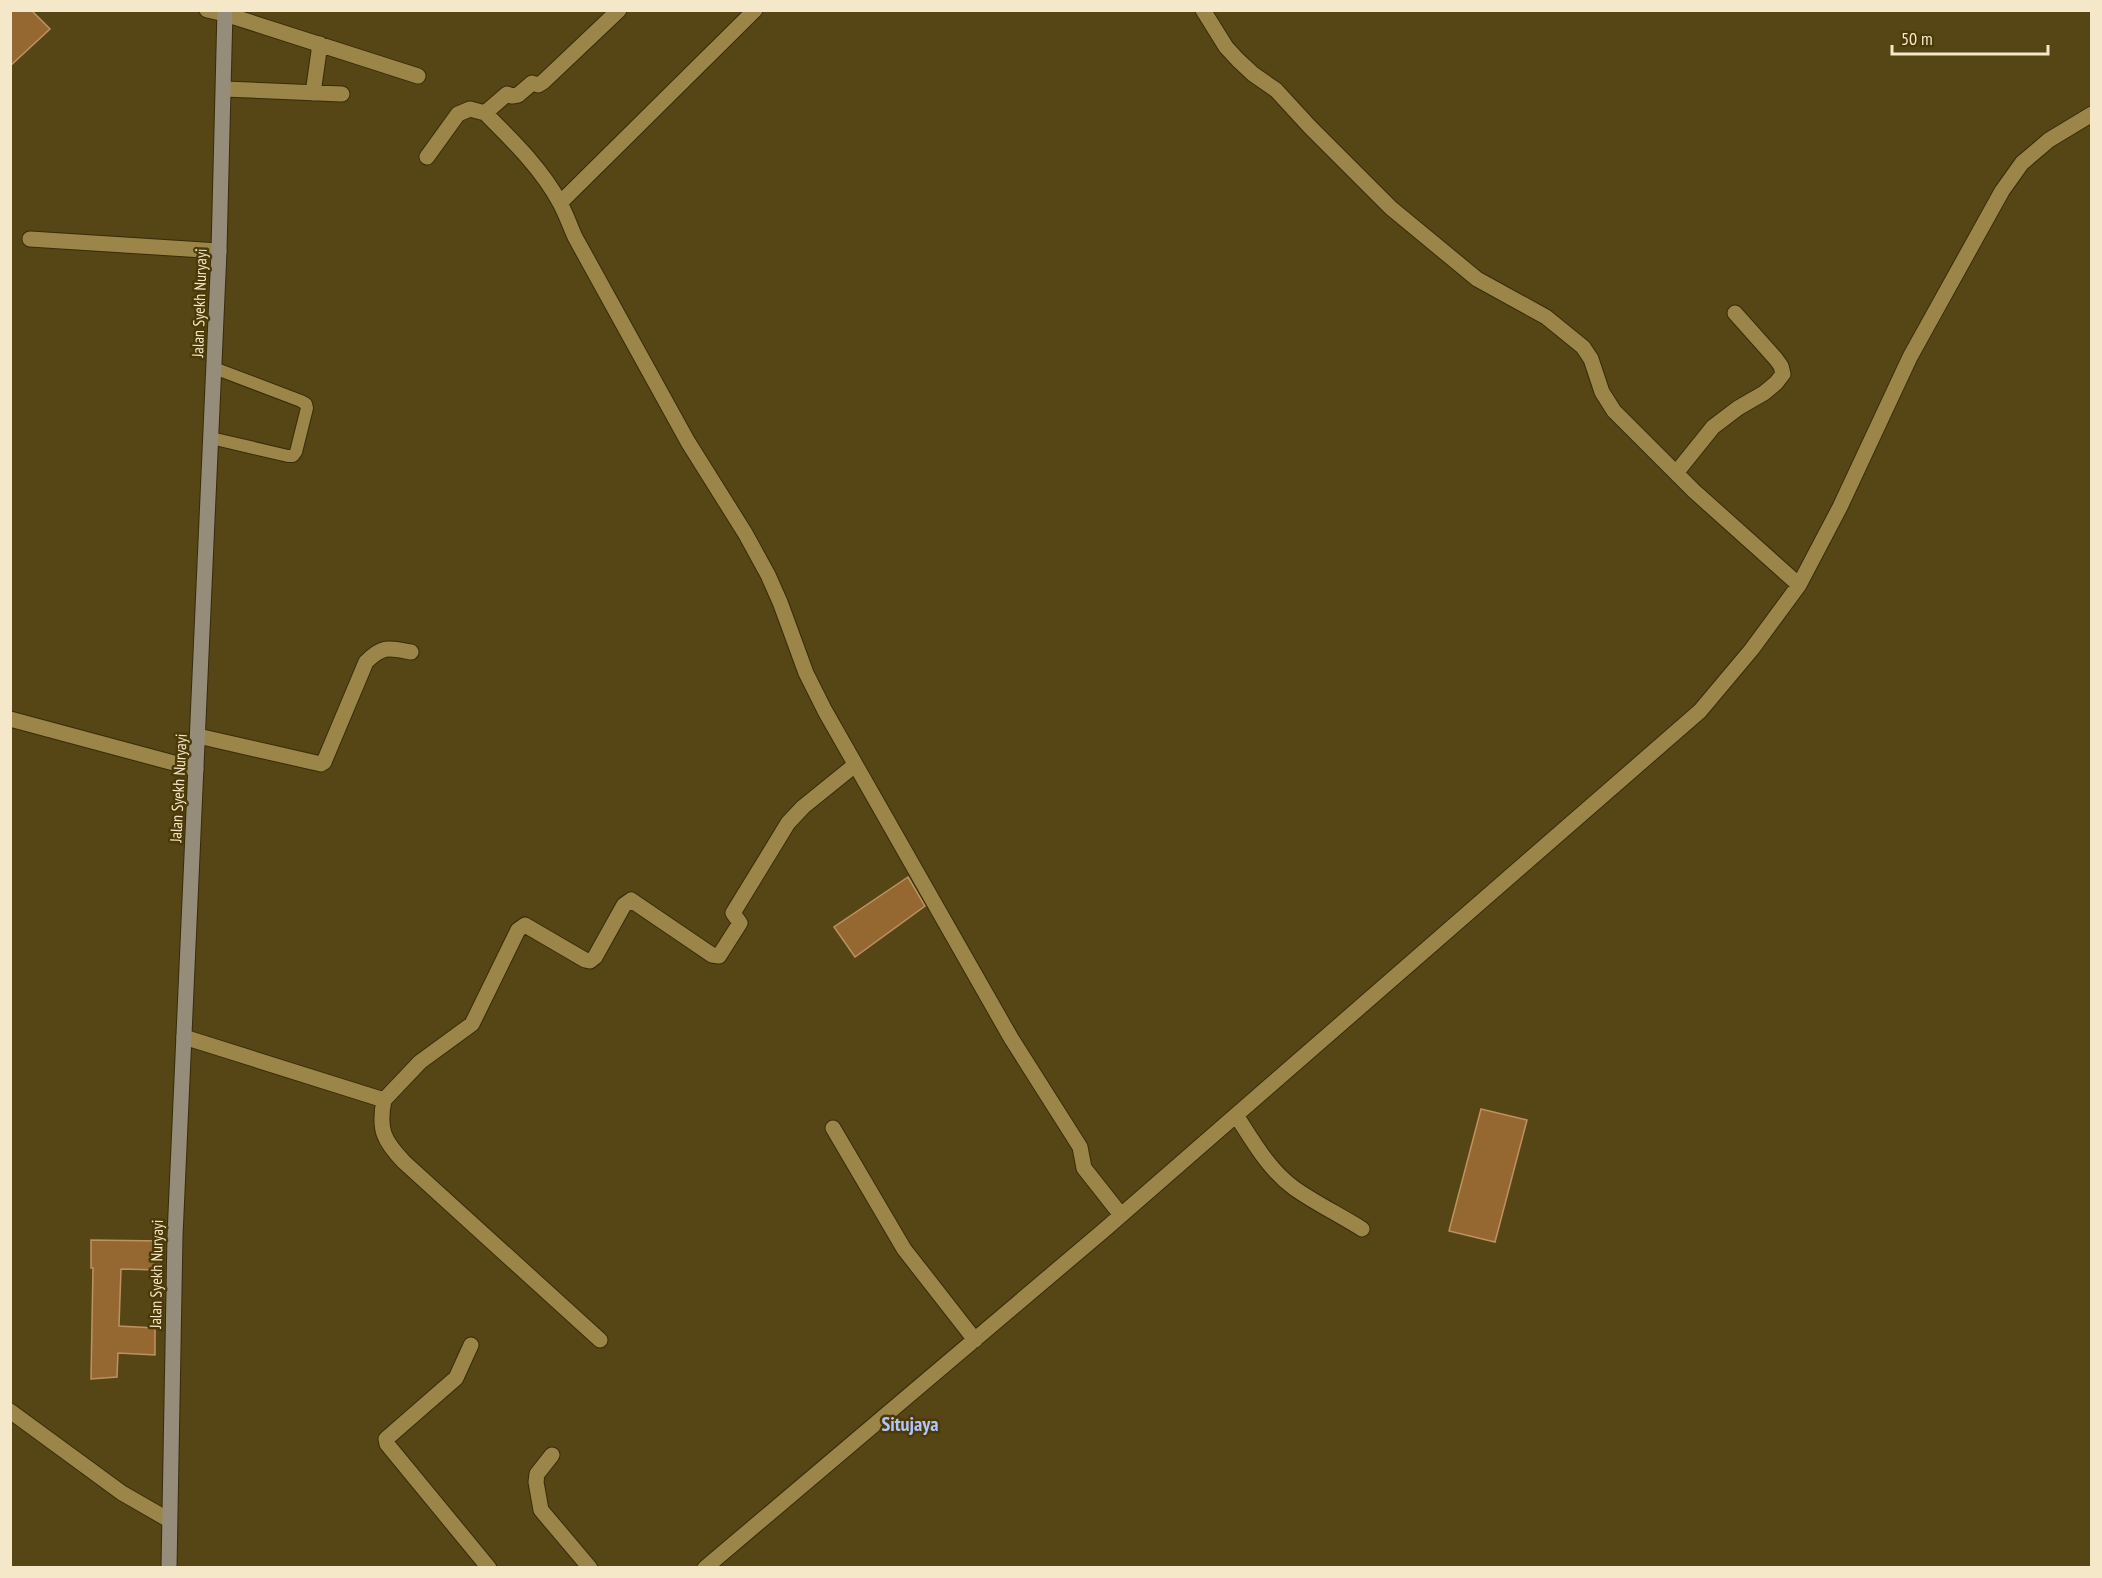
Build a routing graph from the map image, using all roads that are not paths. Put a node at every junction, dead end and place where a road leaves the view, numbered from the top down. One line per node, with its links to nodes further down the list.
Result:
1 (207, 10): 5 (street)
2 (619, 10): 11 (street)
3 (755, 10): 14 (street)
4 (1203, 10): 20 (street)
5 (225, 12): 6 (street); 8 (main road, Jalan Syekh Nuryayi)
6 (320, 44): 7 (street); 9 (street)
7 (418, 76)
8 (225, 89): 9 (street); 16 (main road, Jalan Syekh Nuryayi)
9 (313, 93): 10 (street)
10 (342, 94)
11 (485, 112): 13 (street); 14 (street)
12 (2091, 114): 21 (street)
13 (427, 157)
14 (560, 203): 25 (street)
15 (30, 238): 16 (street)
16 (219, 251): 18 (main road, Jalan Syekh Nuryayi)
17 (1735, 313): 20 (street)
18 (214, 369): 19 (main road, Jalan Syekh Nuryayi); 19 (lane)
19 (211, 438): 24 (main road, Jalan Syekh Nuryayi)
20 (1676, 473): 21 (street)
21 (1799, 585): 29 (street)
22 (411, 652): 24 (street)
23 (10, 719): 26 (street)
24 (198, 736): 26 (main road, Jalan Syekh Nuryayi)
25 (855, 765): 28 (street); 31 (street)
26 (196, 769): 27 (main road, Jalan Syekh Nuryayi)
27 (184, 1037): 28 (street); 38 (main road, Jalan Syekh Nuryayi)
28 (384, 1100): 33 (street)
29 (1236, 1115): 31 (street); 32 (street)
30 (833, 1128): 34 (street)
31 (1121, 1215): 34 (street)
32 (1362, 1229)
33 (600, 1340)
34 (975, 1340): 42 (street)
35 (471, 1345): 40 (street)
36 (10, 1411): 38 (street)
37 (552, 1455): 41 (street)
38 (169, 1520): 39 (main road, Jalan Syekh Nuryayi)
39 (169, 1568)
40 (489, 1568)
41 (590, 1568)
42 (705, 1568)

